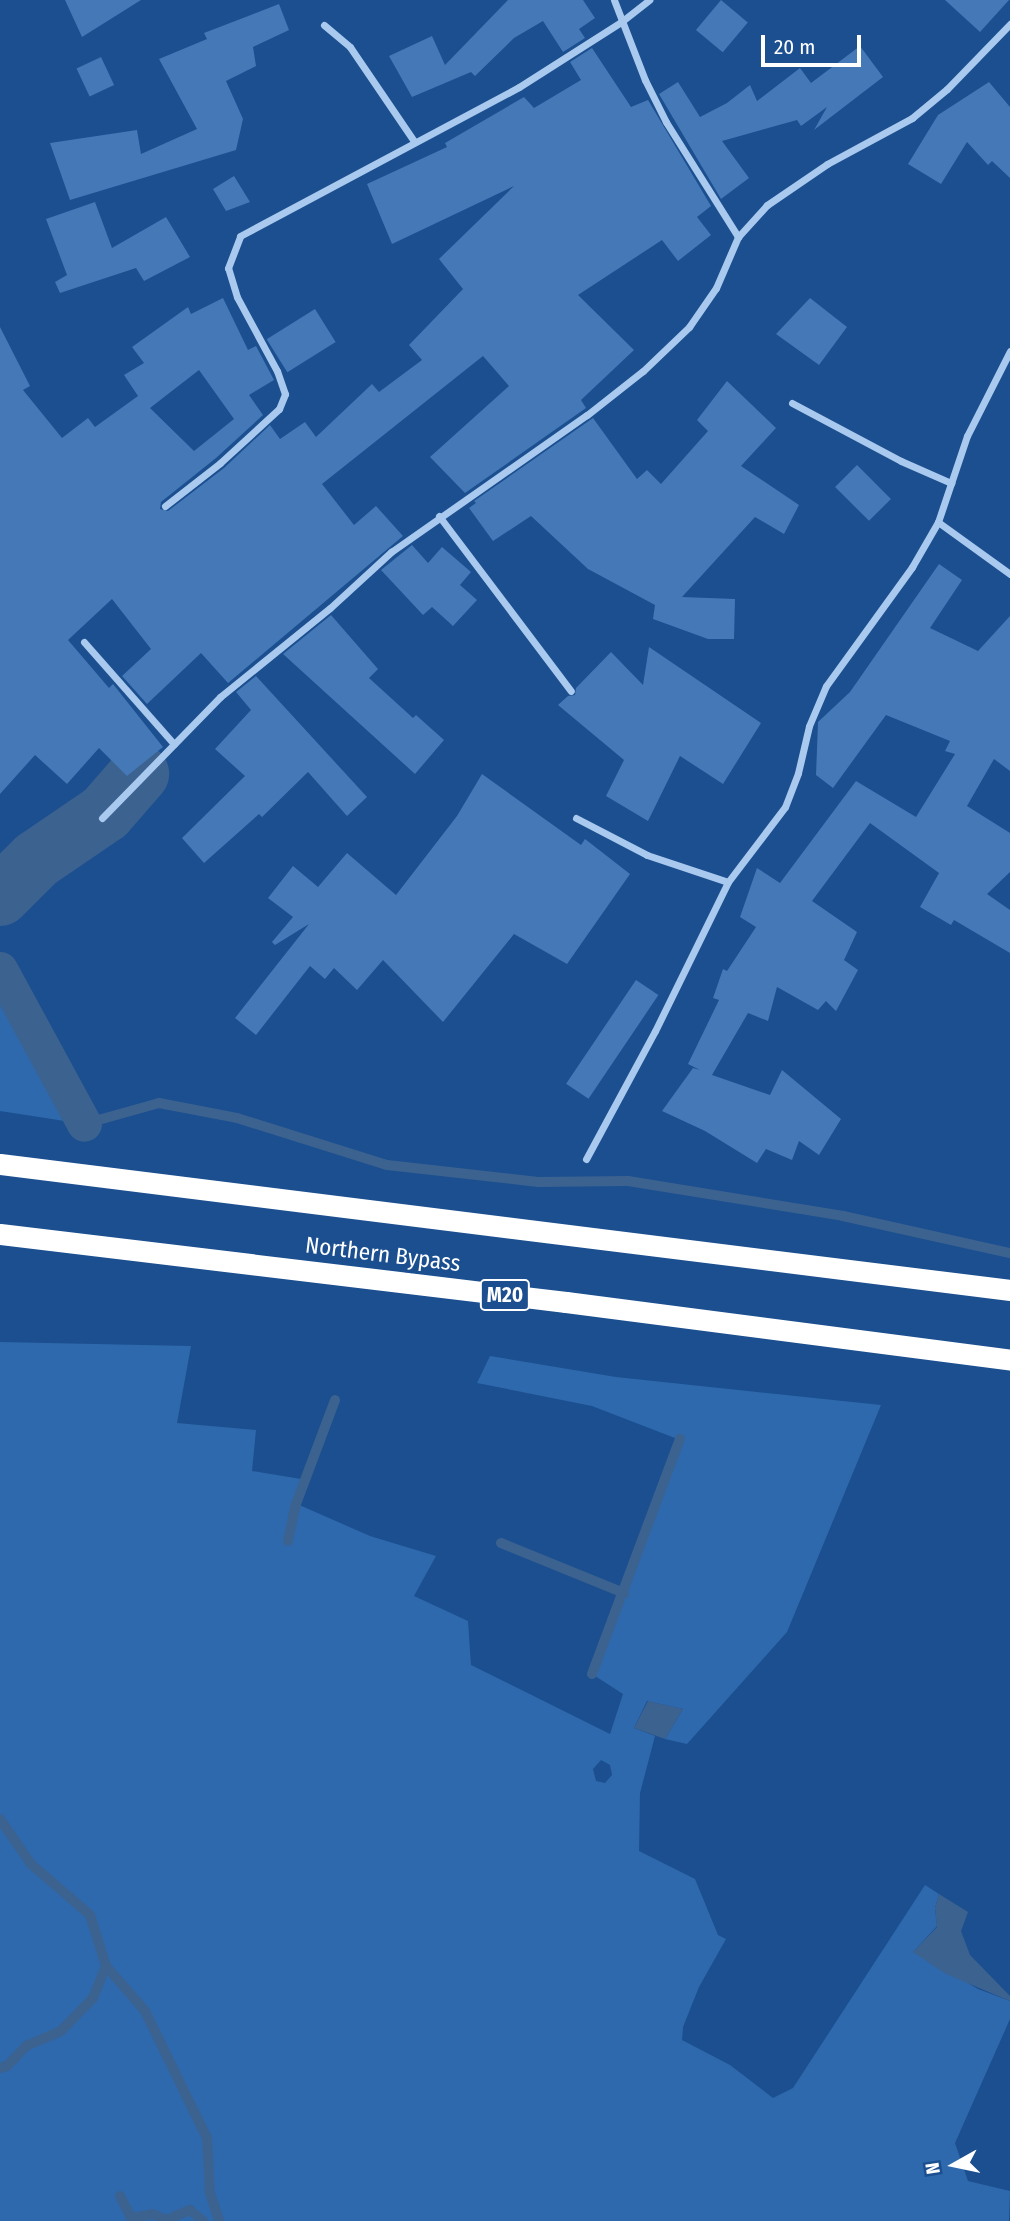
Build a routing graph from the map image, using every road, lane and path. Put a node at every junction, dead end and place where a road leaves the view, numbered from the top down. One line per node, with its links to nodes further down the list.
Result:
1 (614, 0): 3 (street)
2 (649, 0): 3 (street)
3 (621, 22): 6 (street); 7 (street)
4 (1010, 24): 7 (street)
5 (324, 25): 6 (street)
6 (414, 141): 11 (street)
7 (738, 237): 12 (street)
8 (1010, 351): 10 (street)
9 (792, 402): 10 (street)
10 (951, 483): 13 (street)
11 (165, 506)
12 (439, 516): 16 (street); 17 (street)
13 (938, 522): 14 (street); 20 (street)
14 (1010, 574)
15 (84, 642): 17 (street)
16 (571, 691)
17 (174, 744): 18 (street)
18 (102, 818)
19 (576, 818): 20 (street)
20 (728, 882): 21 (street)
21 (586, 1159)
22 (0, 1164): 24 (highway, Northern Bypass)
23 (0, 1234): 25 (highway, Northern Bypass / M20)
24 (1010, 1290)
25 (1010, 1360)

